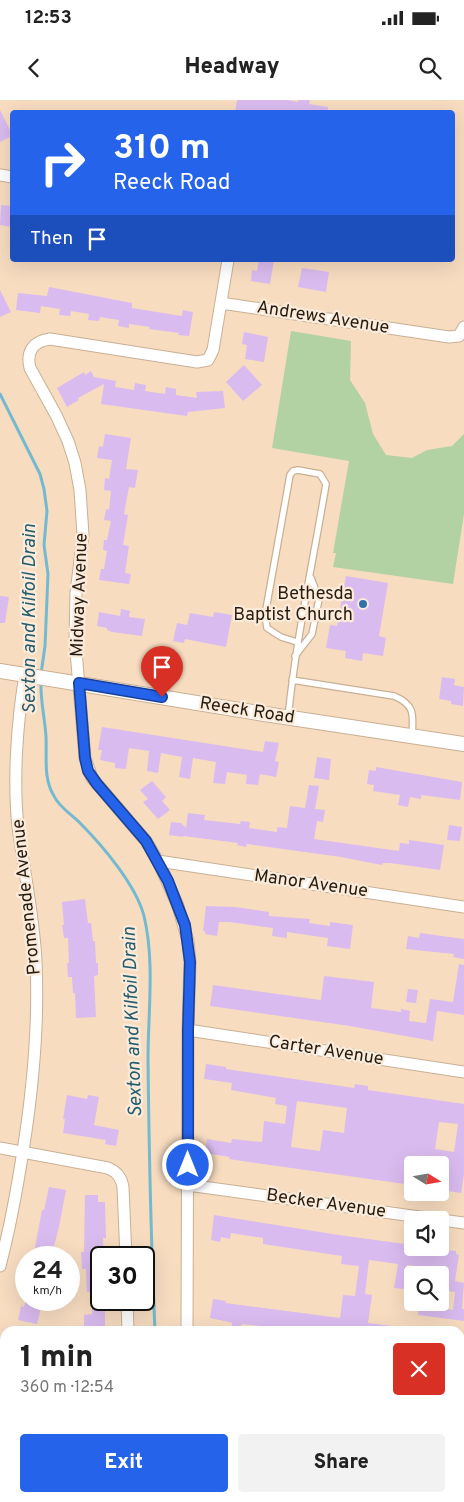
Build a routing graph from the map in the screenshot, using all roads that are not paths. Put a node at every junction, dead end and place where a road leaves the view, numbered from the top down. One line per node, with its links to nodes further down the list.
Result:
1 (228, 262): 2 (street)
2 (221, 303): 3 (street, Andrews Avenue); 10 (street, Midway Avenue)
3 (464, 327)
4 (310, 577): 5 (lane); 5 (lane); 6 (lane)
5 (297, 642): 6 (lane)
6 (295, 656): 9 (lane)
7 (0, 671): 8 (street, Reeck Road)
8 (28, 676): 10 (street, Reeck Road); 19 (street, Promenade Avenue)
9 (292, 680): 11 (lane); 12 (lane)
10 (79, 683): 11 (street, Reeck Road); 14 (street, Midway Avenue)
11 (288, 718): 12 (street, Reeck Road)
12 (412, 736): 13 (street, Reeck Road)
13 (464, 744)
14 (158, 861): 15 (street, Manor Avenue); 16 (street, Midway Avenue)
15 (464, 907)
16 (188, 1030): 17 (street, Carter Avenue); 20 (street, Midway Avenue)
17 (464, 1072)
18 (0, 1148): 19 (street)
19 (22, 1152): 22 (street); 23 (street, Promenade Avenue)
20 (188, 1184): 21 (street, Becker Avenue); 26 (street, Midway Avenue)
21 (464, 1223)
22 (125, 1246)
23 (0, 1266)
24 (127, 1311): 25 (street)
25 (128, 1326)
26 (187, 1326)

